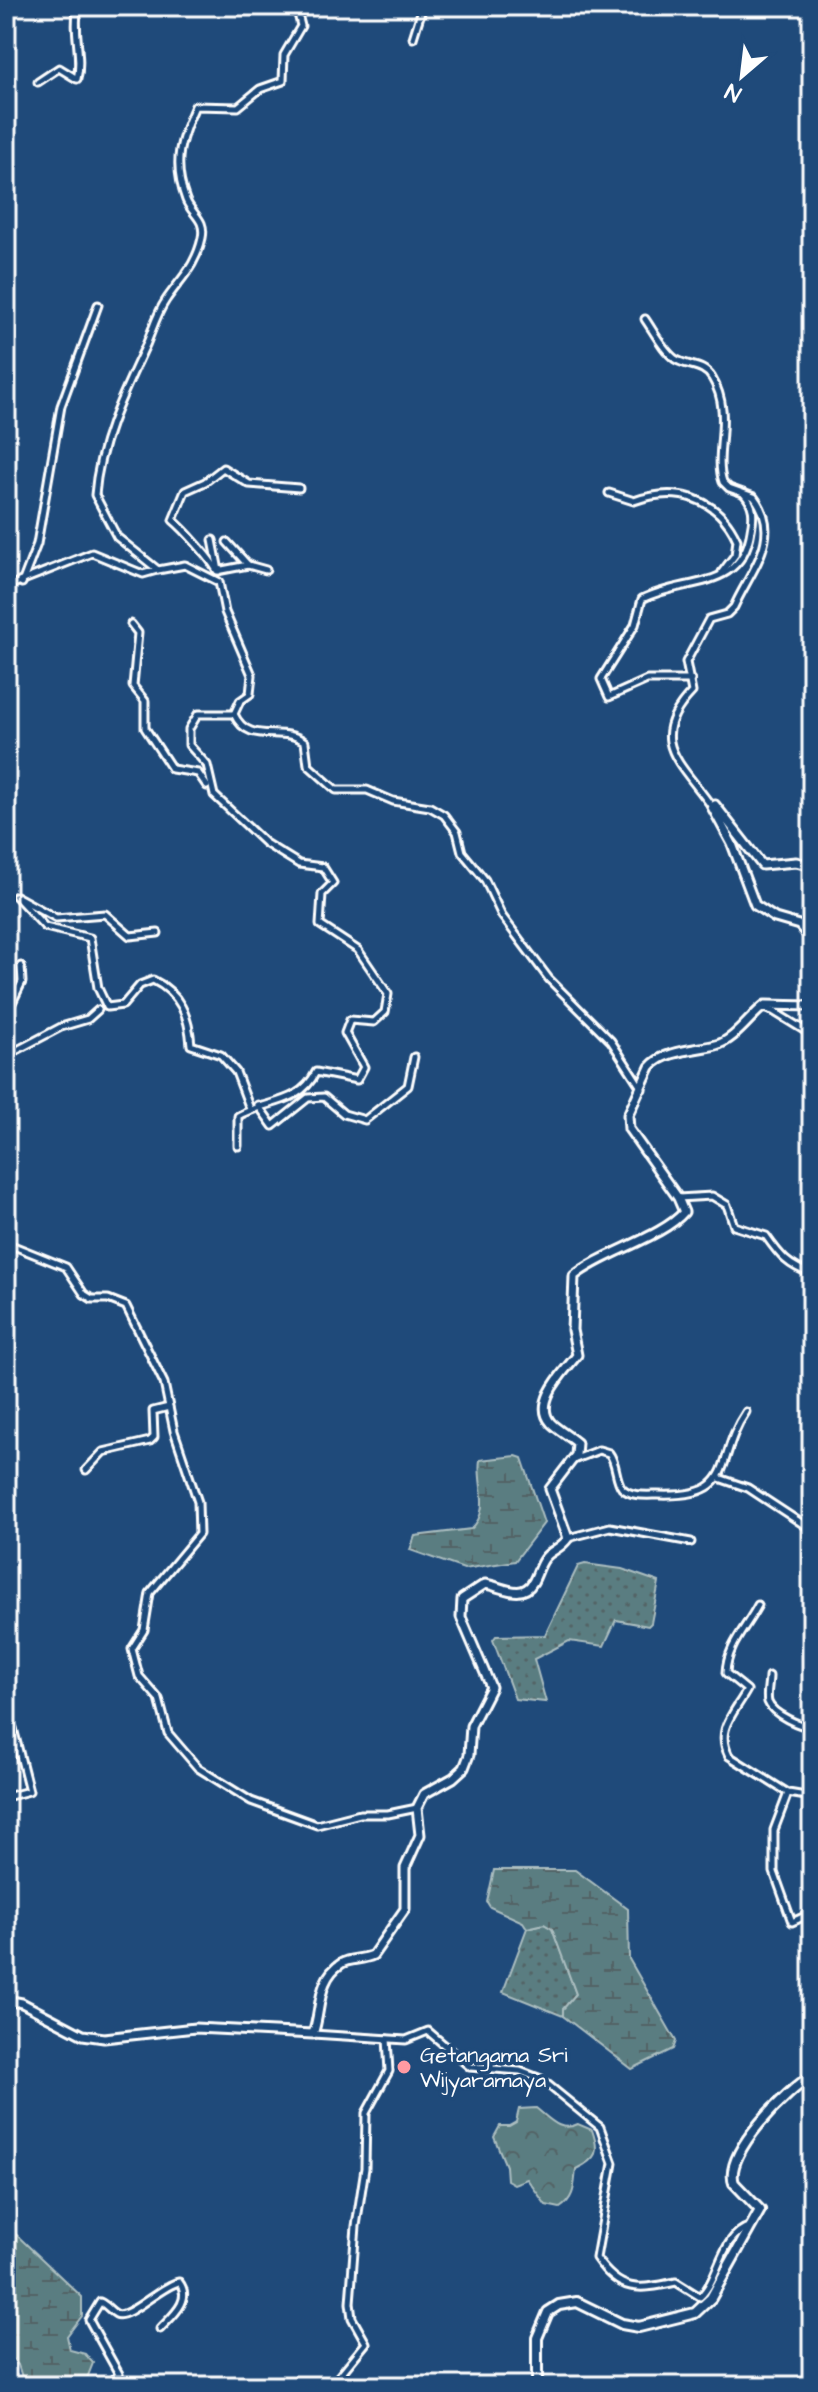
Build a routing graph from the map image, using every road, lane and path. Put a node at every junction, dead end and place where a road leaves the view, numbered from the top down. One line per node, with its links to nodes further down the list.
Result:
1 (78, 6): 5 (street)
2 (296, 6): 14 (street)
3 (423, 6): 4 (street)
4 (413, 38)
5 (38, 82)
6 (98, 305): 19 (street)
7 (645, 319): 10 (street)
8 (299, 488): 16 (street)
9 (609, 493): 17 (street)
10 (744, 494): 17 (street); 22 (street)
11 (213, 540): 16 (street)
12 (227, 542): 13 (street)
13 (248, 565): 15 (street); 16 (street)
14 (158, 570): 18 (street); 19 (street)
15 (266, 570)
16 (218, 571): 18 (street)
17 (718, 576): 22 (street)
18 (219, 582): 23 (street)
19 (22, 583): 20 (street)
20 (6, 587)
21 (131, 624): 24 (street)
22 (691, 680): 25 (street)
23 (234, 714): 24 (street); 39 (street)
24 (210, 789): 40 (street)
25 (712, 807): 26 (street); 28 (street)
26 (812, 866)
27 (158, 933): 41 (street)
28 (812, 940)
29 (21, 966): 31 (street)
30 (10, 978): 31 (street)
31 (15, 995): 34 (street)
32 (812, 1006): 33 (street)
33 (761, 1008): 36 (street); 39 (street)
34 (9, 1009)
35 (98, 1010): 37 (street)
36 (812, 1035)
37 (6, 1056)
38 (414, 1057): 40 (street)
39 (642, 1089): 43 (street)
40 (258, 1104): 41 (street)
41 (250, 1109): 42 (street)
42 (238, 1146)
43 (678, 1198): 45 (street); 48 (street)
44 (6, 1243): 46 (street)
45 (812, 1274)
46 (169, 1407): 49 (street); 61 (street)
47 (746, 1412): 50 (street)
48 (572, 1460): 50 (street); 52 (street)
49 (86, 1470)
50 (719, 1478): 51 (street)
51 (812, 1530)
52 (568, 1538): 53 (street); 61 (street)
53 (691, 1542)
54 (758, 1605): 58 (street)
55 (769, 1676): 57 (street)
56 (6, 1725): 59 (street)
57 (812, 1727)
58 (788, 1793): 60 (street); 62 (street)
59 (6, 1797)
60 (812, 1797)
61 (417, 1808): 64 (street)
62 (812, 1913)
63 (6, 2000): 64 (street)
64 (313, 2034): 65 (street)
65 (387, 2039): 67 (street); 70 (street)
66 (812, 2076): 67 (main road)
67 (752, 2226): 71 (main road)
68 (160, 2329): 69 (street)
69 (108, 2386)
70 (331, 2386)
71 (537, 2386)

